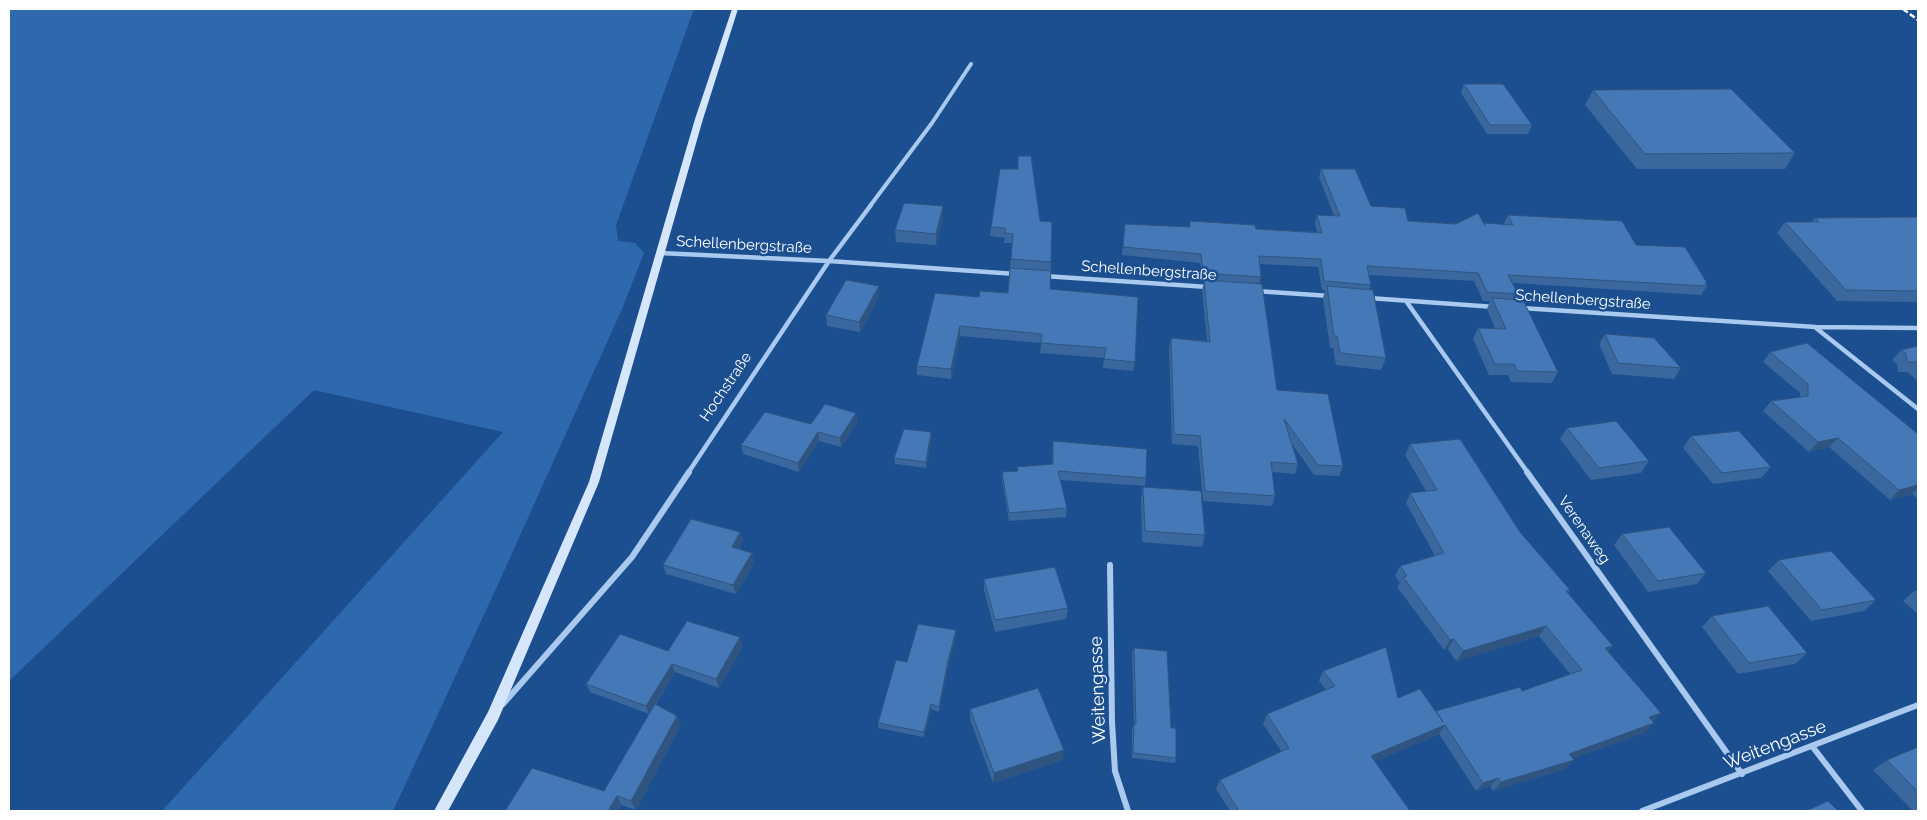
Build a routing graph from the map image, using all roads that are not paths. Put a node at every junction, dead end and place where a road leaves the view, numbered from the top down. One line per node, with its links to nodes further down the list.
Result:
1 (735, 9): 3 (street, Hochstraße)
2 (971, 64): 4 (street, Hochstraße)
3 (660, 253): 4 (street, Schellenbergstraße); 19 (street, Hochstraße)
4 (829, 261): 5 (street, Schellenbergstraße); 19 (street, Hochstraße)
5 (1018, 274)
6 (1038, 276): 7 (street, Schellenbergstraße)
7 (1217, 288)
8 (1247, 290): 9 (street)
9 (1336, 296)
10 (1366, 298): 11 (street, Schellenbergstraße)
11 (1406, 301): 12 (street, Schellenbergstraße); 21 (street, Verenaweg)
12 (1504, 307)
13 (1513, 308): 14 (street, Schellenbergstraße)
14 (1816, 327): 15 (street, Schellenbergstraße); 16 (street)
15 (1918, 328)
16 (1918, 409)
17 (1110, 565): 23 (street, Weitengasse)
18 (1918, 705): 20 (street, Weitengasse)
19 (493, 716): 22 (street, Hochstraße)
20 (1812, 746): 21 (street, Weitengasse); 25 (street)
21 (1742, 774): 24 (street, Weitengasse)
22 (441, 811)
23 (1128, 811)
24 (1642, 811)
25 (1862, 811)

